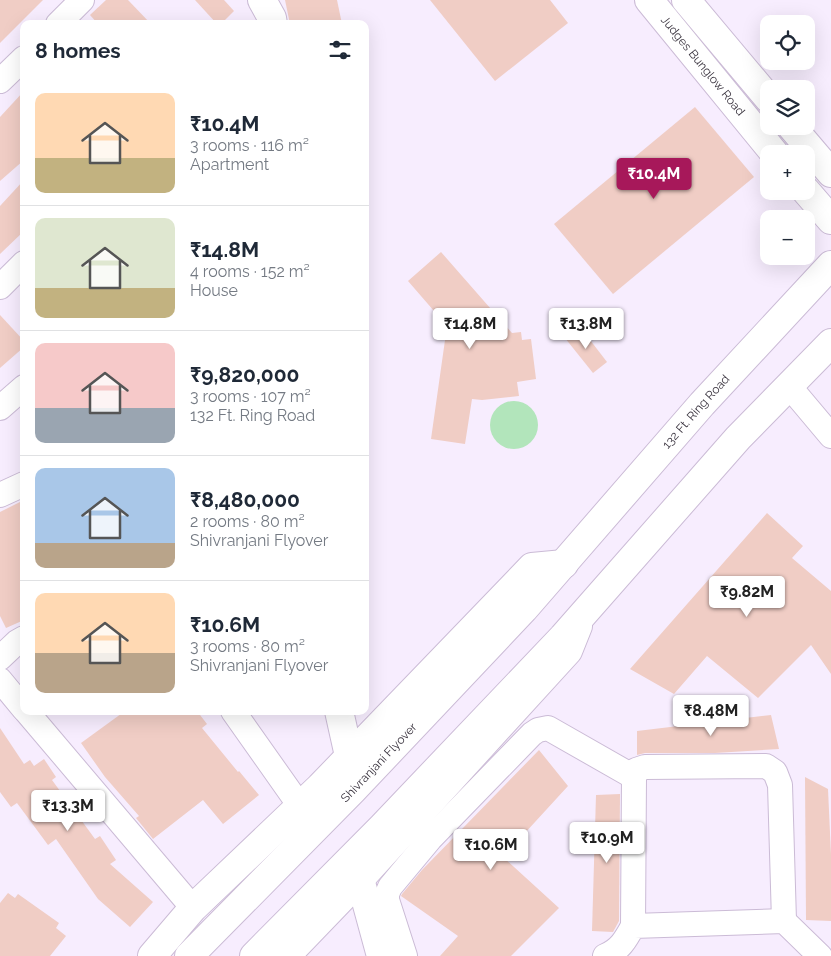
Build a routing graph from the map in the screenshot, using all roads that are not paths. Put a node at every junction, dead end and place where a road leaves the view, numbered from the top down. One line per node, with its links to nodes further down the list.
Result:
1 (82, 0): 4 (street)
2 (649, 0): 9 (main road, Judges Bunglow Road)
3 (686, 0): 7 (main road)
4 (62, 20)
5 (20, 62): 6 (street)
6 (0, 81)
7 (760, 88)
8 (799, 135): 10 (main road)
9 (768, 145)
10 (831, 173)
11 (814, 200): 12 (main road)
12 (831, 220)
13 (831, 265): 23 (main road, 132 Ft. Ring Road)
14 (20, 267): 15 (street)
15 (0, 287)
16 (831, 343): 17 (main road)
17 (789, 386): 20 (street); 24 (main road)
18 (20, 393): 19 (street)
19 (0, 408)
20 (831, 436)
21 (20, 486): 22 (street)
22 (0, 495)
23 (564, 564): 32 (main road); 40 (main road, Shivranjani Flyover)
24 (582, 615): 35 (main road); 41 (main road)
25 (20, 640): 26 (street)
26 (0, 658)
27 (0, 680): 28 (street)
28 (20, 704)
29 (29, 715): 36 (street)
30 (236, 715): 34 (street)
31 (339, 715): 32 (main road)
32 (350, 756): 34 (main road)
33 (634, 777): 37 (street); 38 (street); 44 (street)
34 (300, 806): 36 (main road)
35 (360, 879): 42 (main road); 43 (main road)
36 (193, 908): 39 (main road)
37 (784, 921): 38 (street); 46 (street)
38 (634, 926): 45 (street)
39 (152, 956)
40 (190, 956)
41 (254, 956)
42 (286, 956)
43 (381, 956)
44 (405, 956)
45 (605, 956)
46 (820, 956)

